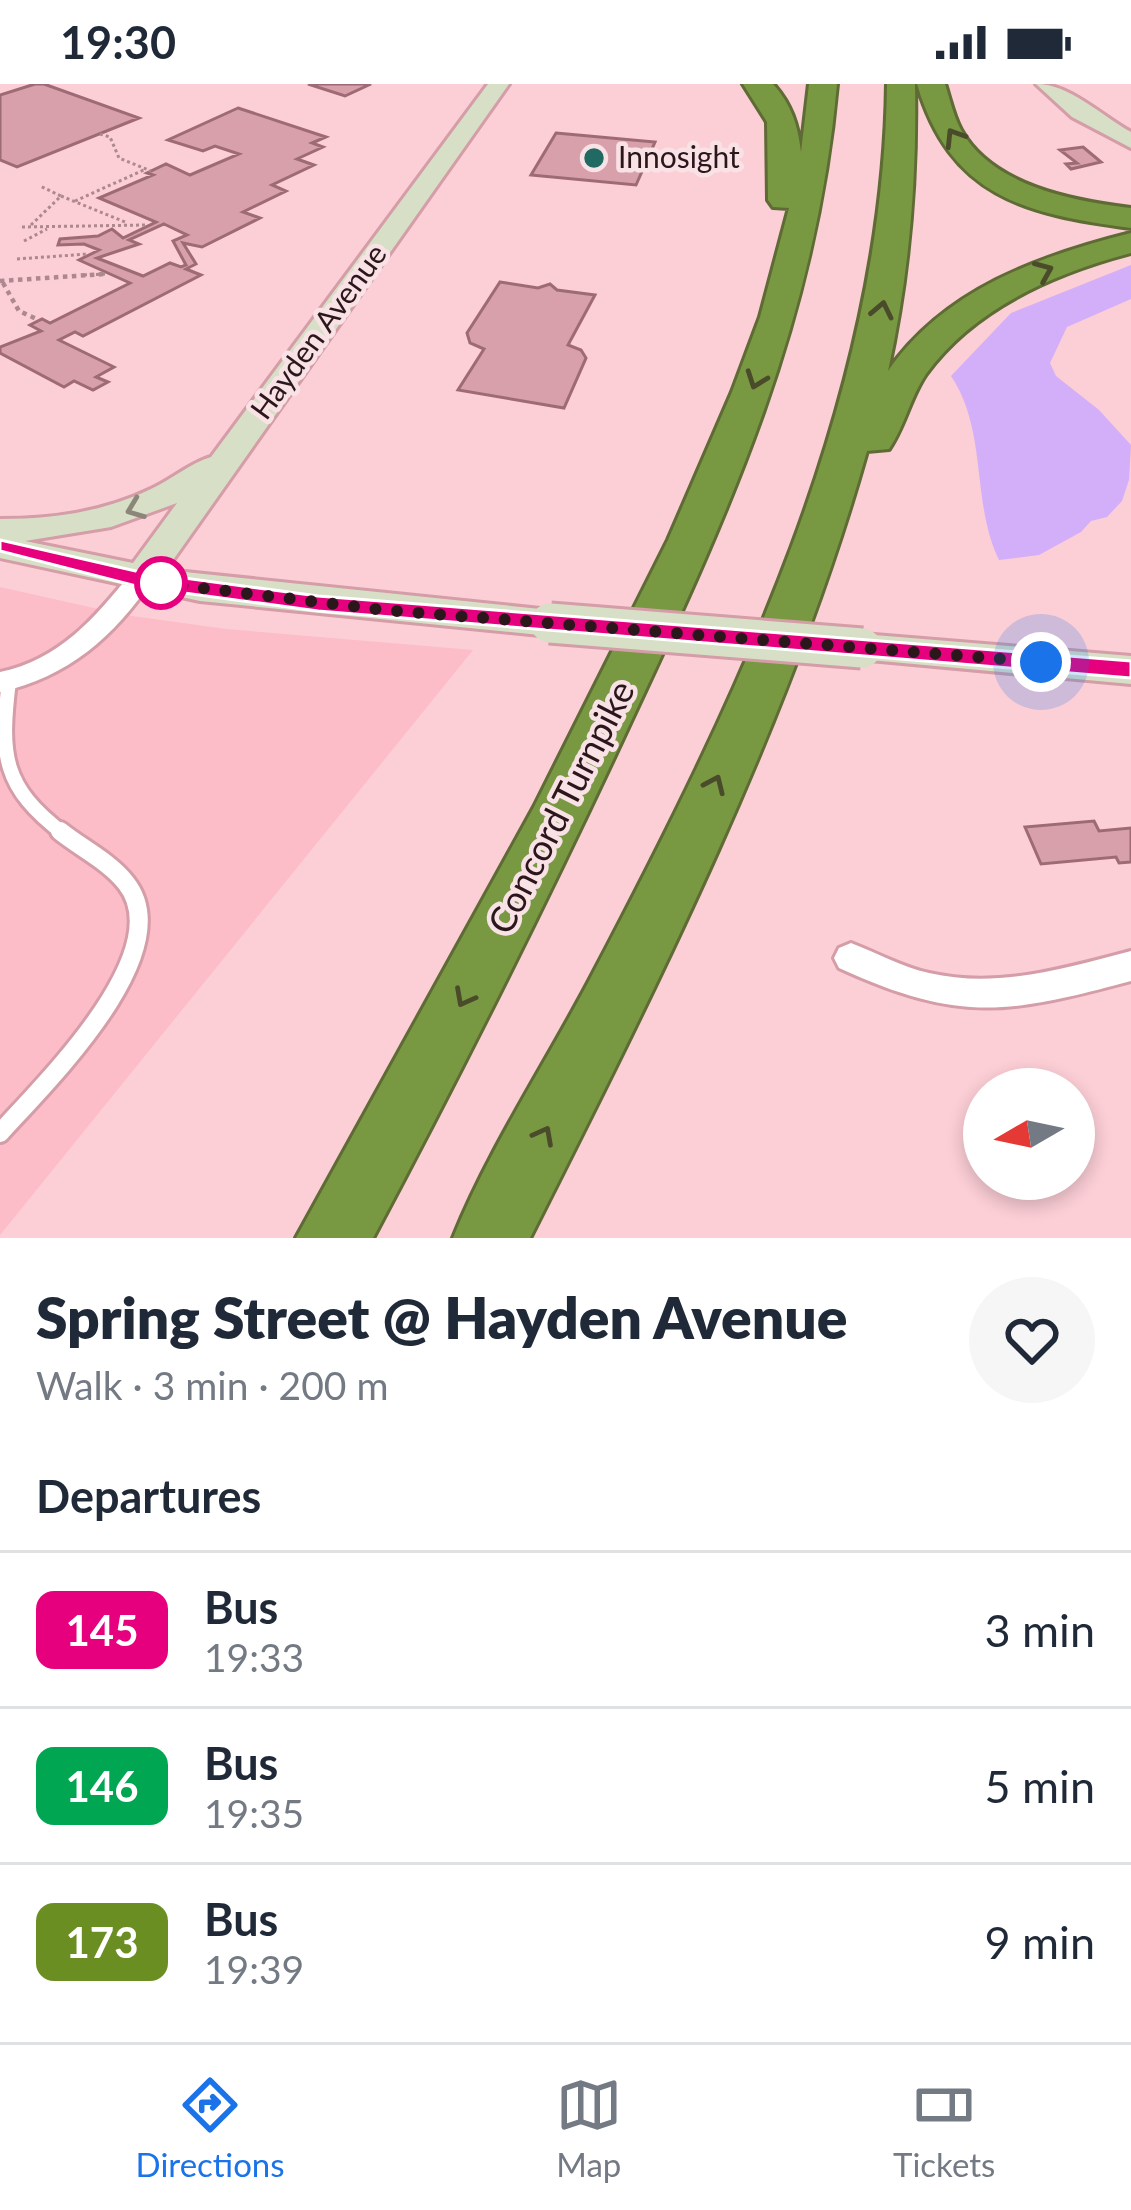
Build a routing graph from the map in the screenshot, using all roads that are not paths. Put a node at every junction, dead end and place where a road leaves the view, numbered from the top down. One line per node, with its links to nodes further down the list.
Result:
1 (499, 84): 11 (main road, Hayden Avenue)
2 (757, 84): 10 (highway)
3 (823, 84): 10 (highway, Concord Turnpike)
4 (901, 84): 12 (highway, one-way to 4)
5 (931, 84): 8 (highway, one-way to 5)
6 (1046, 84): 7 (main road)
7 (1131, 141)
8 (1131, 218)
9 (1131, 243): 12 (highway, one-way to 9)
10 (792, 268): 21 (highway, Concord Turnpike, one-way to 21)
11 (235, 448): 13 (main road, one-way to 13); 15 (main road, Hayden Avenue)
12 (828, 503): 22 (highway, one-way to 12)
13 (0, 530)
14 (0, 547): 15 (main road)
15 (140, 579): 16 (main road, bridge); 17 (street)
16 (1131, 670)
17 (4, 682): 20 (lane)
18 (850, 958): 19 (street)
19 (1131, 966)
20 (0, 1132)
21 (333, 1238)
22 (490, 1238)

